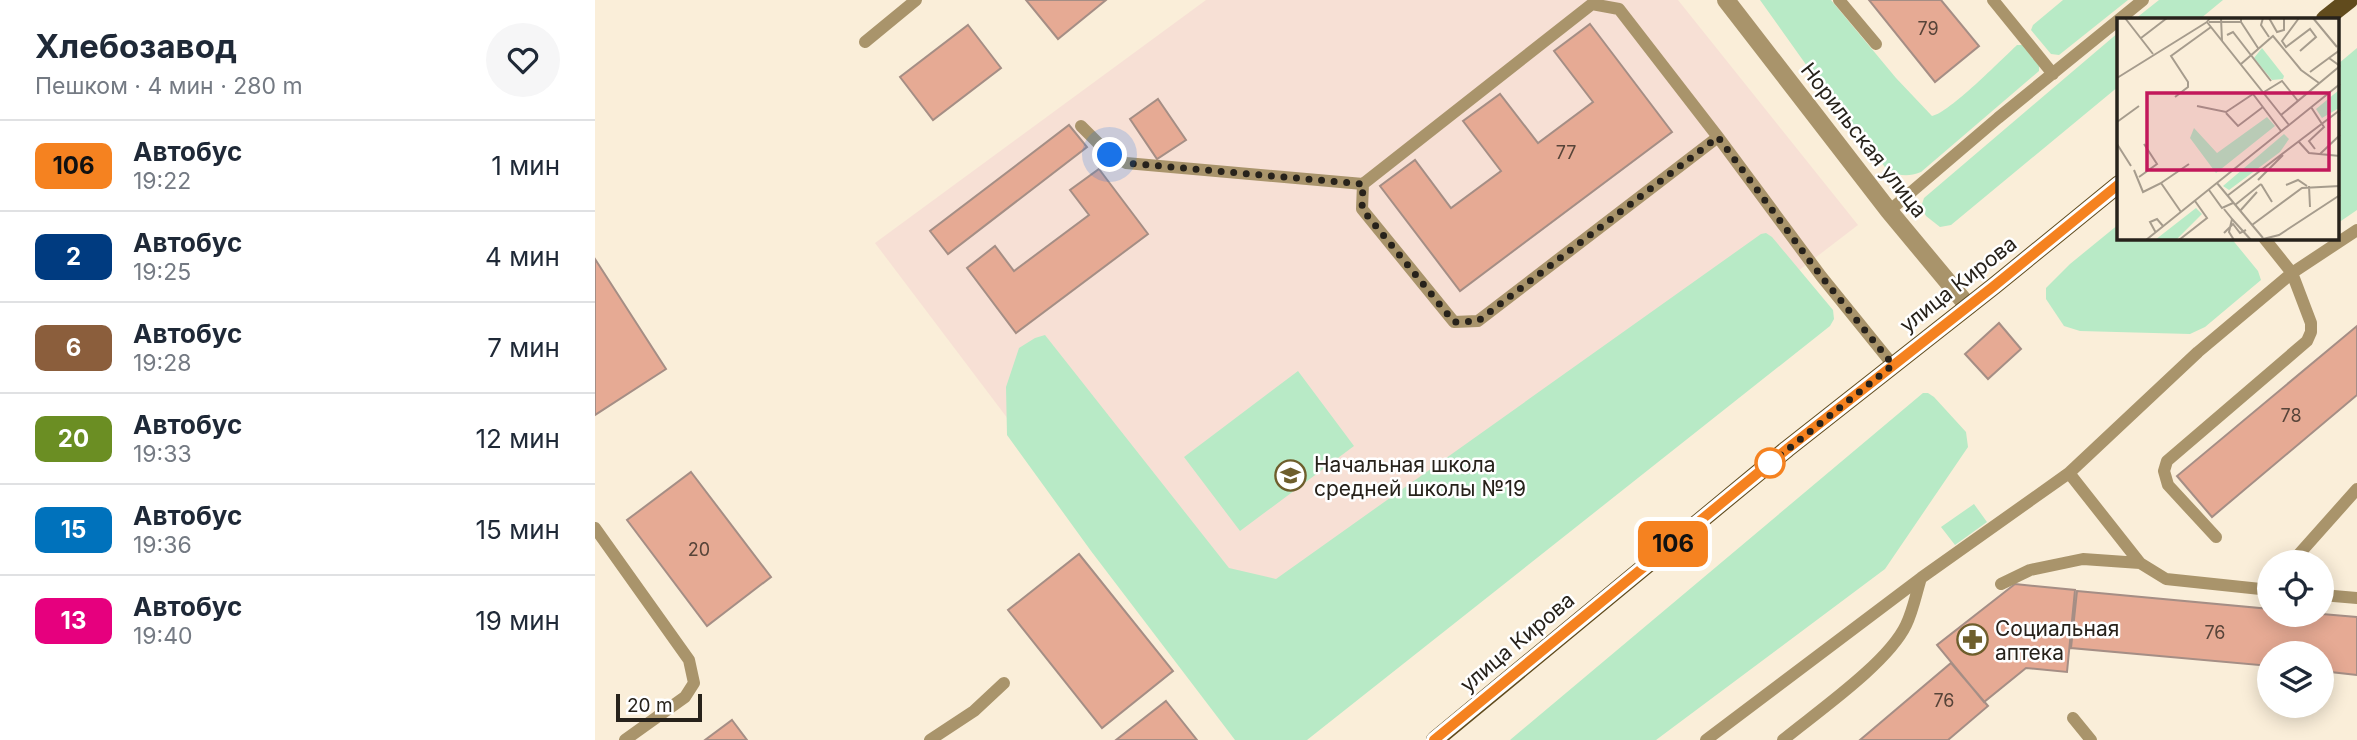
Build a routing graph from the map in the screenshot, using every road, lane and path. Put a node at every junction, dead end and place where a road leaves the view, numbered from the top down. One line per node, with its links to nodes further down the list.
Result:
1 (916, 0): 10 (lane)
2 (1726, 0): 17 (street, Норильская улица)
3 (1839, 0): 11 (lane)
4 (1993, 0): 12 (lane)
5 (2143, 0): 7 (lane)
6 (2349, 0): 8 (main road)
7 (2121, 18)
8 (2326, 18)
9 (2117, 21): 12 (lane)
10 (865, 42)
11 (1876, 44)
12 (2053, 74): 17 (lane)
13 (1081, 126): 15 (lane)
14 (1718, 137): 15 (lane); 15 (lane); 22 (lane)
15 (1363, 184)
16 (2117, 186): 21 (main road, улица Кирова)
17 (1889, 211): 21 (street, Норильская улица)
18 (2357, 230): 20 (lane)
19 (2266, 240): 20 (lane)
20 (2293, 273): 23 (lane); 26 (lane)
21 (1968, 306): 22 (main road, улица Кирова)
22 (1893, 365): 38 (main road, улица Кирова)
23 (2069, 472): 28 (lane); 29 (lane)
24 (2357, 489): 27 (lane)
25 (595, 528): 36 (lane)
26 (2217, 537)
27 (2303, 550)
28 (2140, 563): 30 (lane); 31 (lane)
29 (1921, 578): 39 (lane); 40 (lane)
30 (2001, 584)
31 (2257, 588)
32 (2334, 596): 33 (lane)
33 (2357, 598)
34 (1004, 683): 37 (lane)
35 (2073, 718): 41 (lane)
36 (625, 740)
37 (930, 740)
38 (1434, 740)
39 (1706, 740)
40 (1783, 740)
41 (2091, 740)

